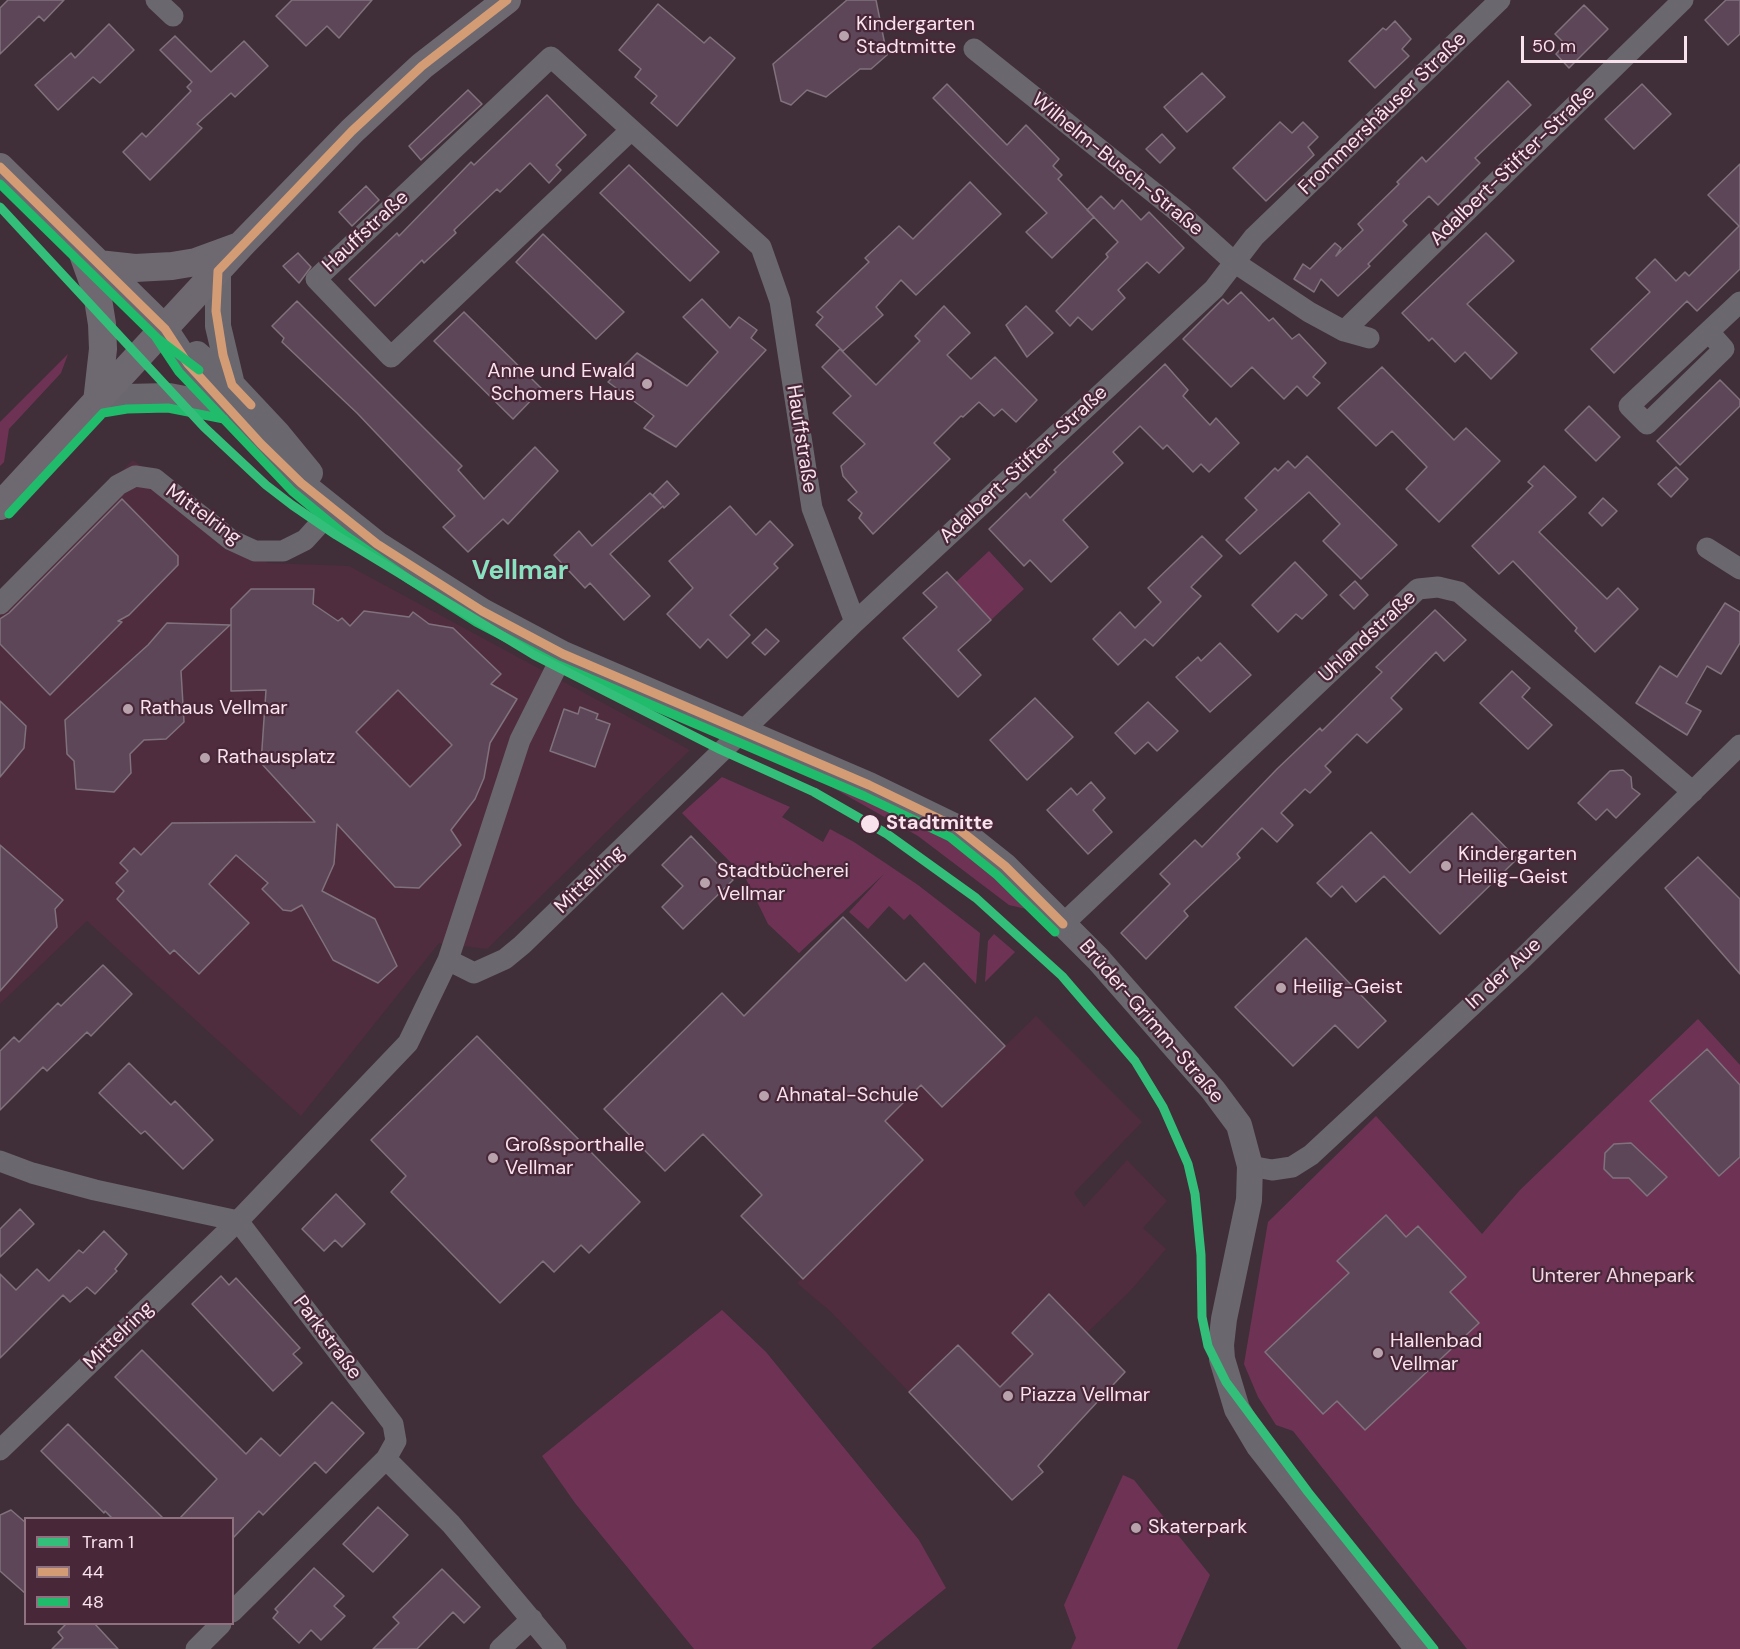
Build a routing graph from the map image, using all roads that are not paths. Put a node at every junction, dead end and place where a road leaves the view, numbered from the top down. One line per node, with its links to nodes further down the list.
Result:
1 (156, 0): 5 (street)
2 (507, 0): 9 (main road)
3 (1500, 0): 11 (street, Frommershäuser Straße)
4 (1683, 0): 15 (street, Adalbert-Stifter-Straße)
5 (173, 16)
6 (974, 49): 11 (street, Wilhelm-Busch-Straße)
7 (630, 131): 7 (street, Hauffstraße); 26 (street, Hauffstraße)
8 (0, 167): 10 (main road)
9 (242, 244): 10 (main road); 12 (main road)
10 (90, 256): 14 (main road); 20 (main road)
11 (1234, 262): 15 (street); 26 (street, Adalbert-Stifter-Straße)
12 (218, 271): 14 (main road); 19 (street)
13 (1740, 302): 16 (street)
14 (165, 329): 19 (street, Brüder-Grimm-Straße); 20 (main road)
15 (1344, 331): 17 (street)
16 (1708, 332): 18 (street); 18 (street)
17 (1369, 338)
18 (1732, 354)
19 (229, 396): 20 (street); 22 (street, Brüder-Grimm-Straße)
20 (97, 402): 21 (main road)
21 (0, 506)
22 (334, 508): 25 (street, Mittelring); 27 (street, Brüder-Grimm-Straße)
23 (1707, 548): 24 (street)
24 (1740, 569)
25 (0, 604)
26 (855, 622): 28 (street, Adalbert-Stifter-Straße)
27 (564, 654): 28 (street, Brüder-Grimm-Straße); 33 (street, Mittelring)
28 (740, 732): 30 (street, Adalbert-Stifter-Straße); 32 (street, Brüder-Grimm-Straße)
29 (1740, 745): 31 (street, In der Aue)
30 (718, 754): 33 (street, Mittelring)
31 (1693, 792): 32 (street, Uhlandstraße); 35 (street, In der Aue)
32 (1064, 924): 35 (street, Brüder-Grimm-Straße)
33 (448, 960): 36 (street, Mittelring)
34 (0, 1161): 36 (street)
35 (1250, 1166): 45 (street, Brüder-Grimm-Straße)
36 (238, 1221): 37 (street, Mittelring); 38 (street, Parkstraße)
37 (0, 1450)
38 (386, 1459): 39 (street, Parkstraße); 40 (street)
39 (234, 1610)
40 (532, 1619): 43 (street); 44 (street)
41 (219, 1625): 42 (street)
42 (196, 1649)
43 (500, 1649)
44 (556, 1649)
45 (1418, 1649)

